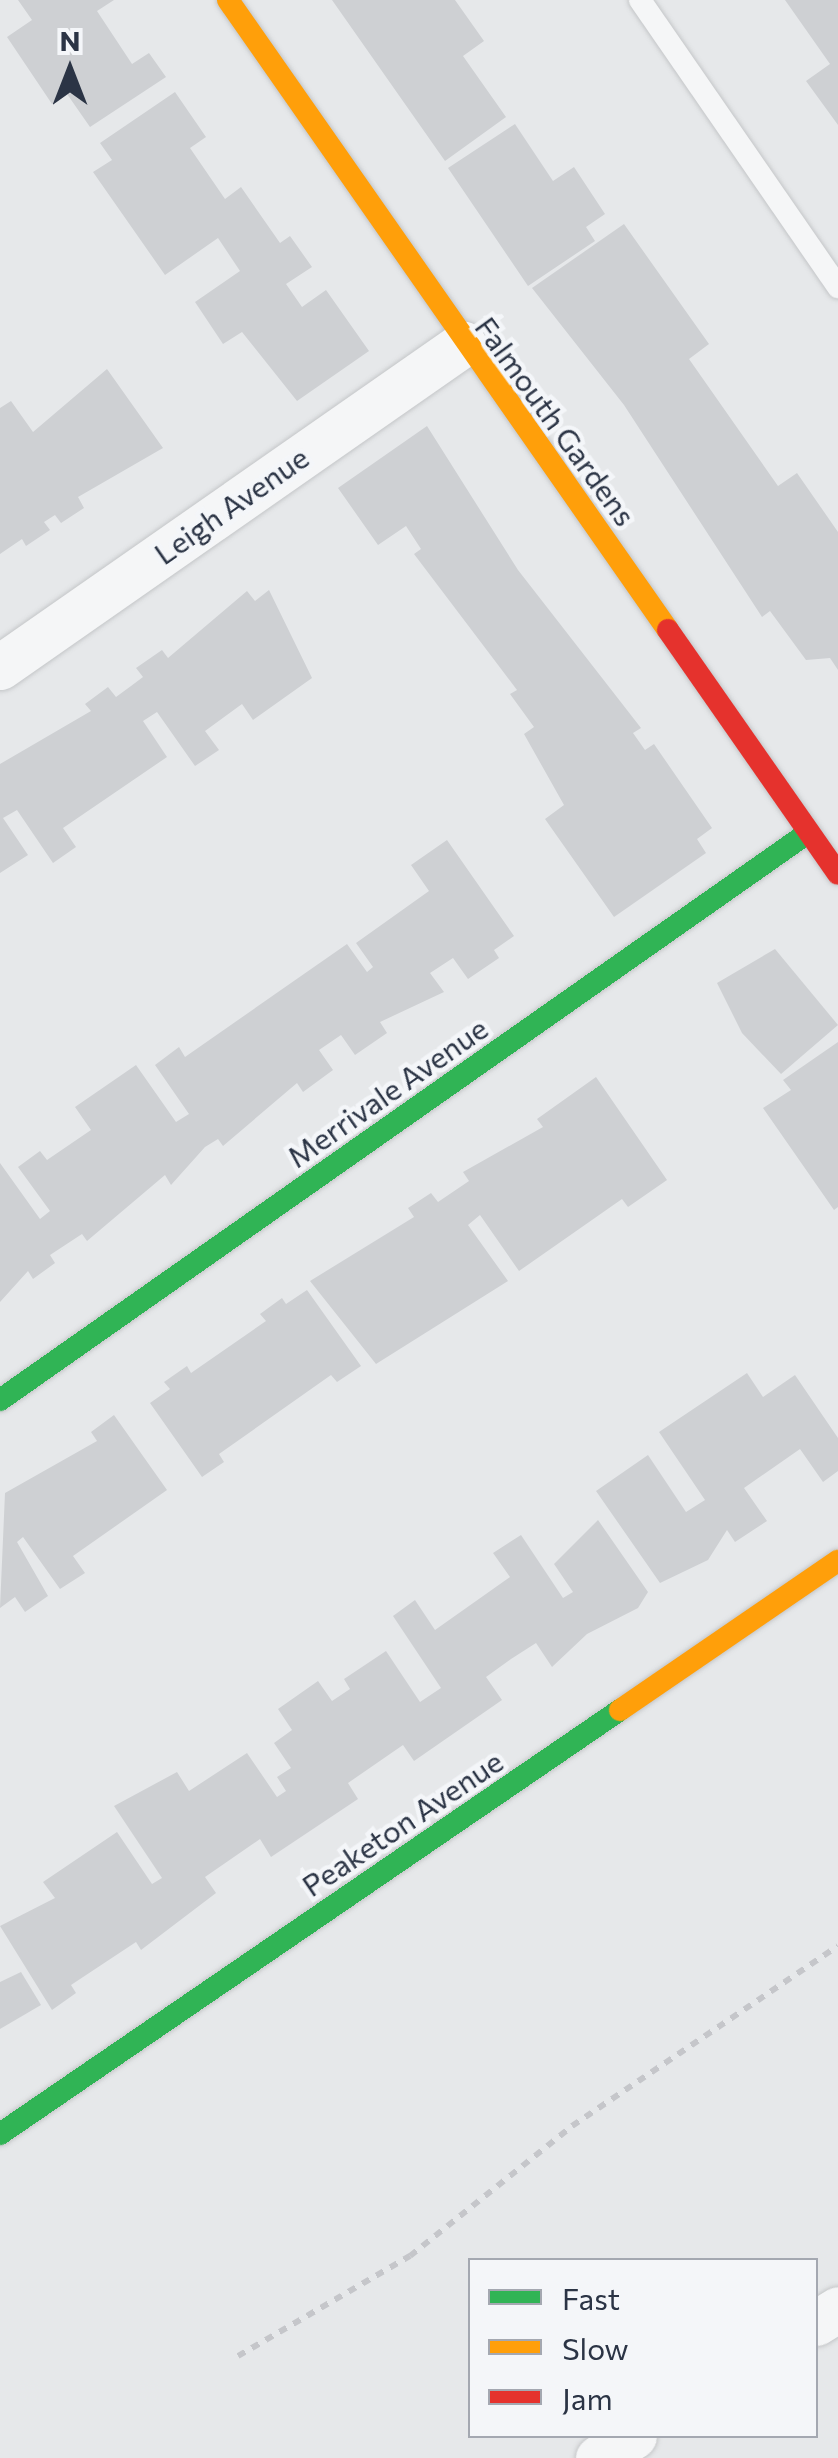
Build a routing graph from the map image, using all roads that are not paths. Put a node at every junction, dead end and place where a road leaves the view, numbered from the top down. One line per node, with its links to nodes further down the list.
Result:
1 (228, 0): 4 (street, Falmouth Gardens)
2 (640, 0): 3 (lane)
3 (838, 288)
4 (463, 344): 5 (street, Leigh Avenue); 6 (street, Falmouth Gardens)
5 (0, 667)
6 (809, 832): 7 (street, Falmouth Gardens); 8 (street, Merrivale Avenue)
7 (838, 874)
8 (0, 1400)
9 (838, 1561): 10 (street, Peaketon Avenue)
10 (0, 2134)
11 (631, 2438): 12 (street)
12 (598, 2458)

